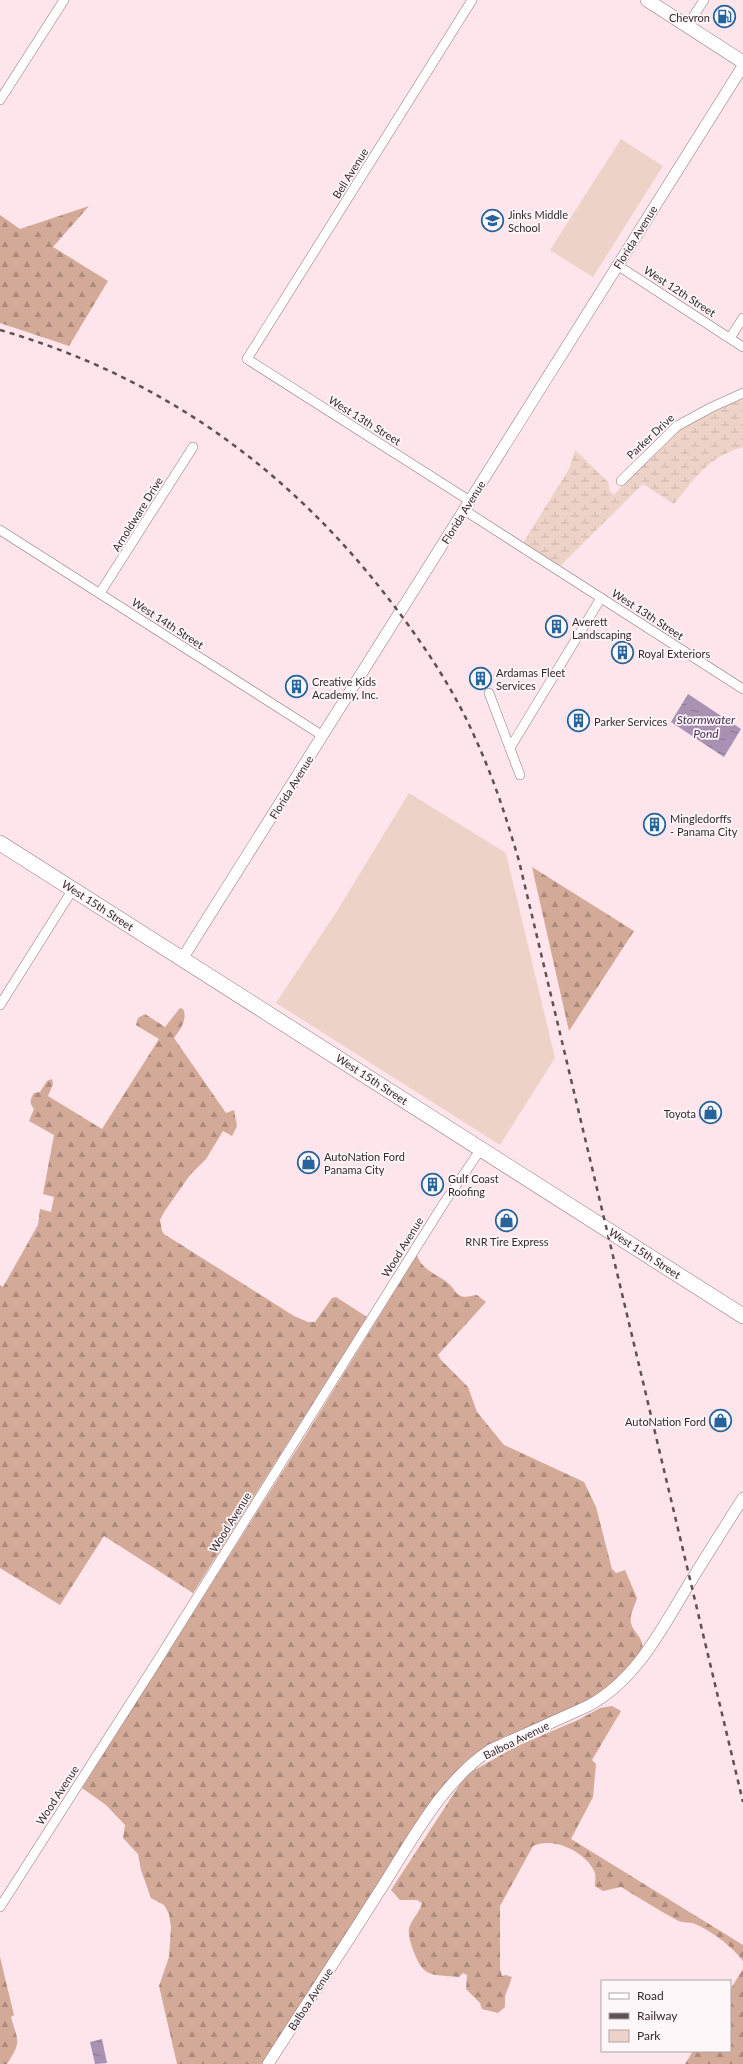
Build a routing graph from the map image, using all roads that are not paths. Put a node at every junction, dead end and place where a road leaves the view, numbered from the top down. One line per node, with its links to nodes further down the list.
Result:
1 (64, 0): 8 (street)
2 (472, 0): 13 (street, Bell Avenue)
3 (646, 0): 5 (main road)
4 (704, 0): 5 (street)
5 (687, 26): 6 (main road)
6 (743, 62)
7 (743, 66): 9 (street, Florida Avenue)
8 (0, 100)
9 (617, 265): 11 (street, West 12th Street); 17 (street, Florida Avenue)
10 (743, 318): 11 (street)
11 (730, 338): 12 (street, West 12th Street)
12 (743, 347)
13 (248, 359): 17 (street, West 13th Street)
14 (743, 393): 16 (street, Parker Drive)
15 (193, 447): 19 (street, Arnoldware Drive)
16 (621, 481)
17 (467, 506): 20 (street, West 13th Street); 23 (street, Florida Avenue)
18 (0, 530): 19 (street, West 14th Street)
19 (100, 593): 23 (street, West 14th Street)
20 (601, 598): 21 (street, West 13th Street); 24 (street, West 13th Street)
21 (743, 689)
22 (489, 693): 24 (street)
23 (323, 736): 28 (street, Florida Avenue)
24 (510, 748): 25 (street)
25 (520, 775)
26 (0, 842): 27 (highway, West 15th Street)
27 (73, 889): 28 (highway, West 15th Street); 29 (street)
28 (182, 959): 30 (highway, West 15th Street)
29 (0, 1005)
30 (481, 1149): 31 (highway, West 15th Street); 33 (street, Wood Avenue)
31 (743, 1316)
32 (743, 1498): 34 (street, Balboa Avenue)
33 (0, 1907)
34 (268, 2064)

